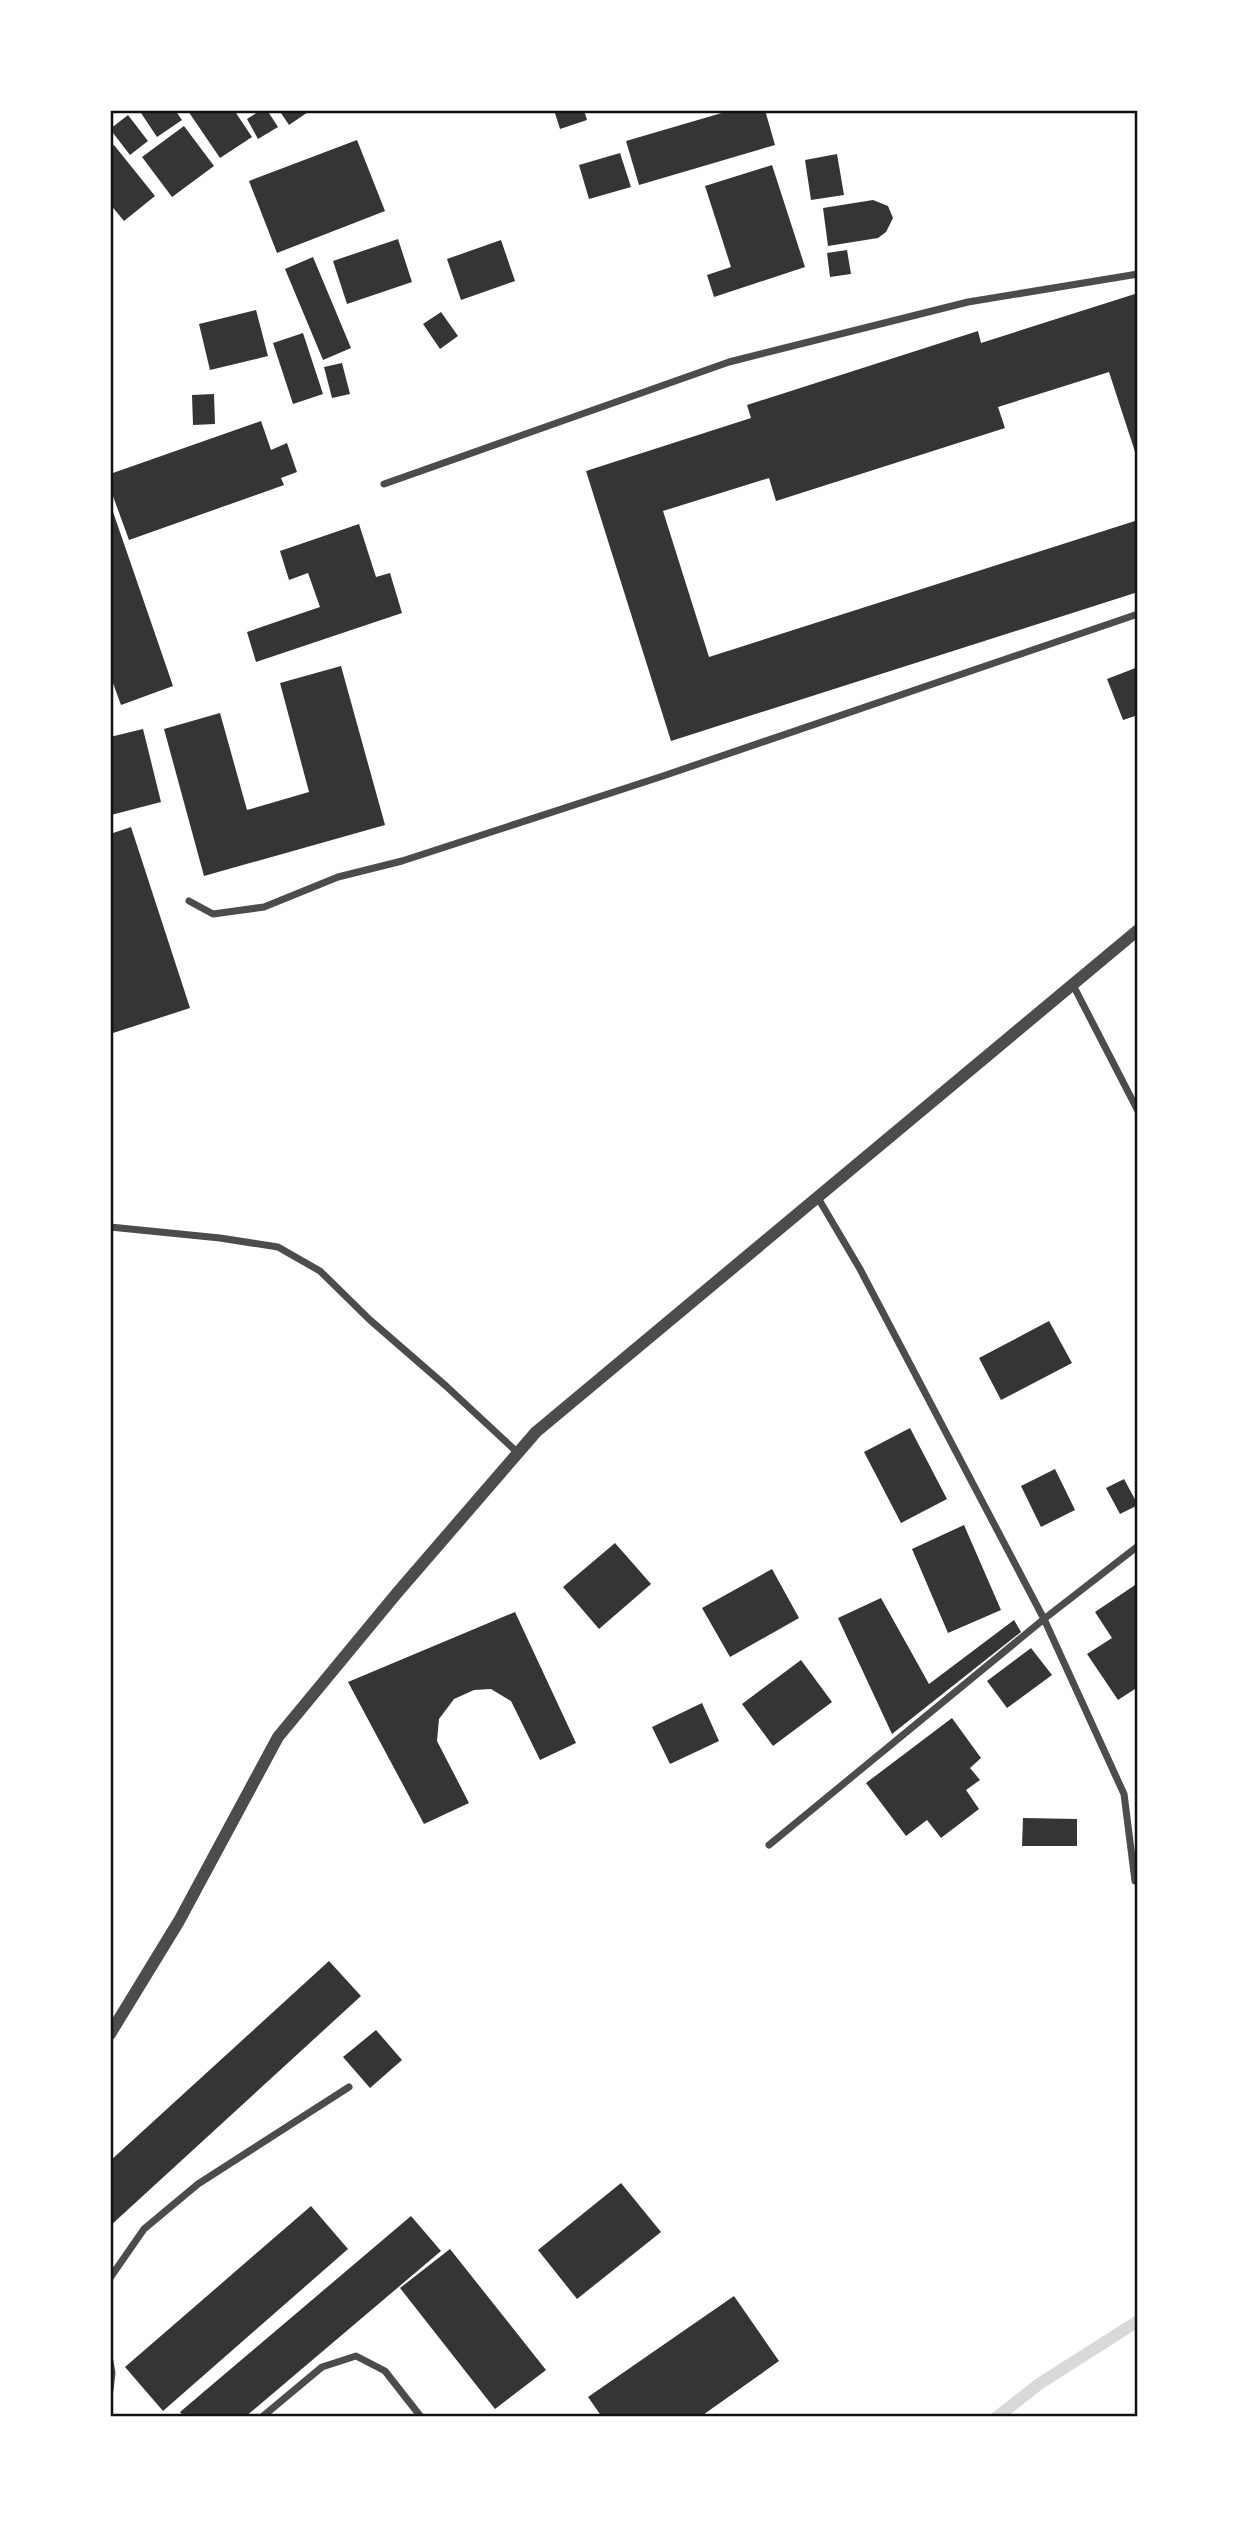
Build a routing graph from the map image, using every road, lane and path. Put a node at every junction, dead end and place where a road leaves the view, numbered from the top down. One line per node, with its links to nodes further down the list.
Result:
1 (1138, 274): 2 (street)
2 (384, 484)
3 (1138, 614): 4 (street)
4 (189, 901)
5 (1138, 930): 6 (street)
6 (1073, 985): 7 (street); 8 (street)
7 (1138, 1111)
8 (818, 1198): 10 (street); 12 (street)
9 (110, 1227): 10 (street)
10 (518, 1453): 15 (street)
11 (1138, 1546): 12 (street)
12 (1044, 1619): 13 (street); 14 (street)
13 (769, 1845)
14 (1138, 1881)
15 (110, 2034)
16 (348, 2087): 17 (street)
17 (110, 2278)
18 (110, 2361): 19 (street)
19 (110, 2390)
20 (262, 2417): 21 (street)
21 (421, 2417)

